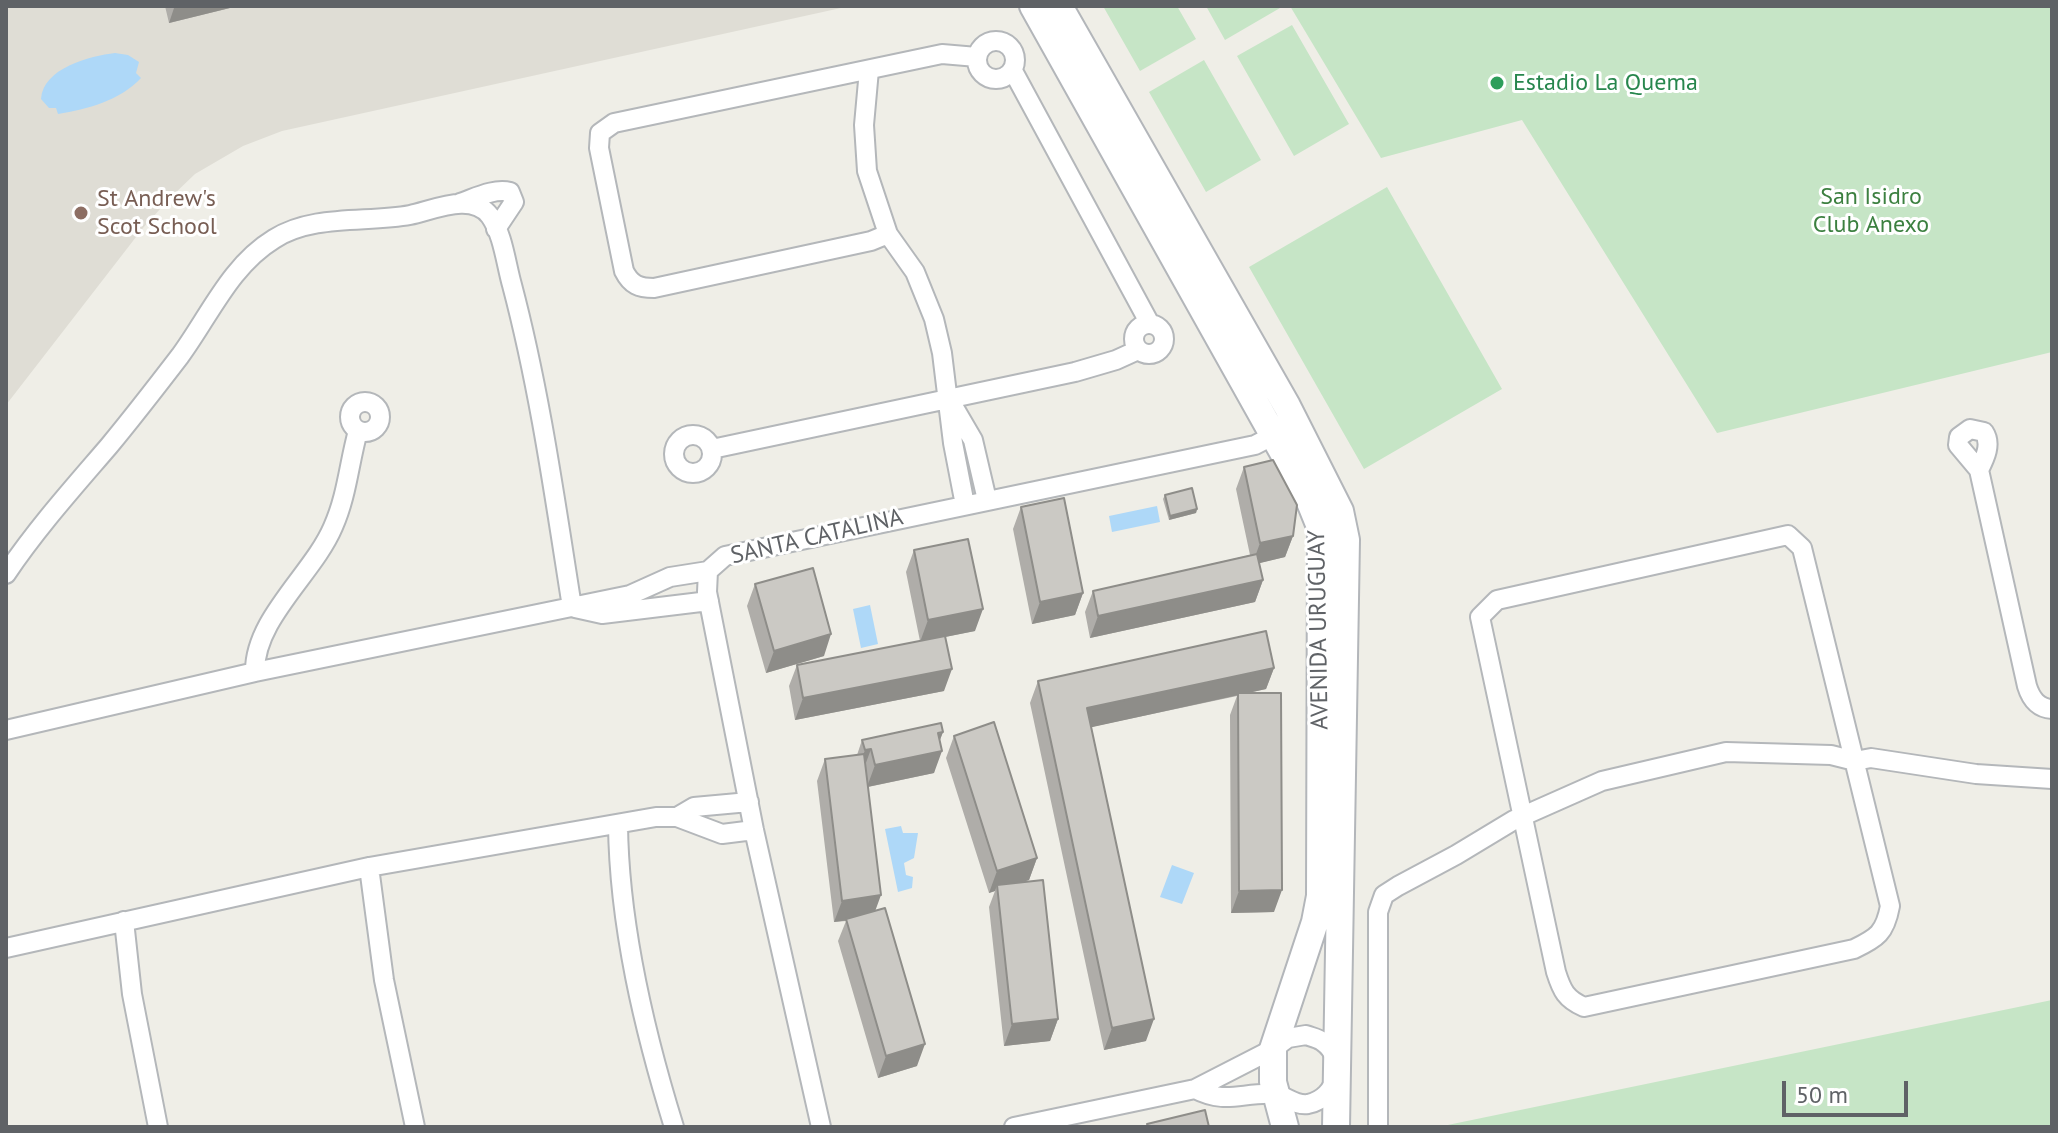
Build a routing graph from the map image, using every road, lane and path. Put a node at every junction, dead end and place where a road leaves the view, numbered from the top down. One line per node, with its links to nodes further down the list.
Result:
1 (1033, 6): 10 (main road, AVENIDA URUGUAY)
2 (1059, 6): 10 (main road, AVENIDA URUGUAY)
3 (977, 57): 4 (street); 5 (street); 5 (street)
4 (869, 70): 8 (street); 8 (street)
5 (1013, 71): 9 (street)
6 (457, 203): 7 (street); 7 (street); 17 (street)
7 (496, 229): 19 (street)
8 (888, 234): 9 (street)
9 (949, 398): 12 (street); 14 (street); 15 (street)
10 (1285, 430): 14 (street, SANTA CATALINA); 33 (main road, AVENIDA URUGUAY); 34 (main road, AVENIDA URUGUAY)
11 (358, 431): 20 (street)
12 (712, 449)
13 (1979, 470): 21 (street)
14 (987, 500): 15 (street, SANTA CATALINA)
15 (965, 505): 16 (street, SANTA CATALINA)
16 (708, 571): 18 (street, SANTA CATALINA); 19 (street)
17 (6, 574)
18 (709, 601): 19 (street); 25 (street, SANTA CATALINA)
19 (572, 607): 20 (street)
20 (255, 672): 22 (street)
21 (2052, 709)
22 (6, 730)
23 (1855, 761): 24 (street); 26 (street); 26 (street); 26 (street)
24 (2052, 779)
25 (749, 802): 27 (street); 29 (street, SANTA CATALINA)
26 (1522, 816): 44 (street)
27 (677, 817): 28 (street); 29 (street)
28 (618, 824): 30 (street); 39 (street)
29 (754, 830): 40 (street, SANTA CATALINA)
30 (369, 867): 31 (street); 38 (street)
31 (124, 921): 32 (street); 37 (street)
32 (6, 948)
33 (1273, 1049): 34 (street); 35 (street); 36 (main road, AVENIDA URUGUAY)
34 (1337, 1071): 36 (street); 43 (main road, AVENIDA URUGUAY)
35 (1195, 1089): 36 (street); 41 (street)
36 (1277, 1094): 42 (main road, AVENIDA URUGUAY)
37 (158, 1127)
38 (415, 1127)
39 (674, 1127)
40 (821, 1127)
41 (1014, 1127)
42 (1285, 1127)
43 (1336, 1127)
44 (1378, 1127)

